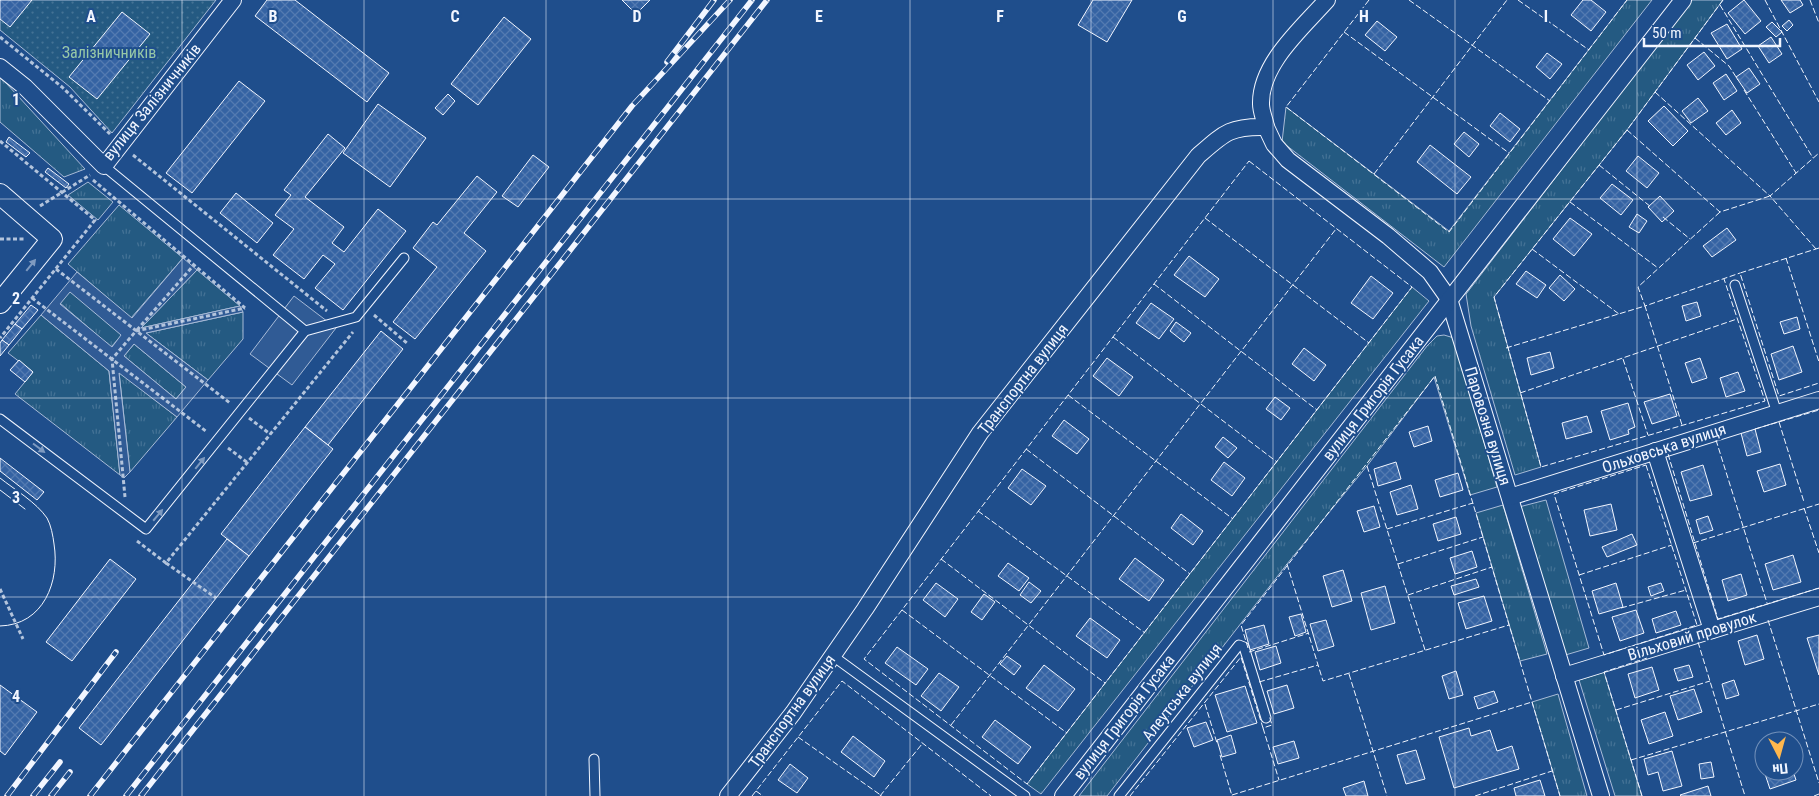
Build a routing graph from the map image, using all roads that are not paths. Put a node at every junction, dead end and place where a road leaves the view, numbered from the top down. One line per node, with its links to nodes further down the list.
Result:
1 (233, 0): 6 (street, вулиця Залізничників)
2 (1327, 0): 5 (street)
3 (1683, 0): 10 (street, вулиця Григорія Гусака)
4 (0, 67): 6 (street, вулиця Залізничників)
5 (1266, 128): 10 (street, Паровозна вулиця); 20 (street, Транспортна вулиця)
6 (104, 166): 12 (lane)
7 (0, 194): 11 (street, one-way to 7)
8 (404, 258): 12 (lane)
9 (1735, 285): 14 (lane)
10 (1449, 299): 17 (street, Паровозна вулиця); 27 (street, вулиця Григорія Гусака)
11 (0, 303)
12 (305, 331): 15 (lane, one-way to 12)
13 (1819, 400): 14 (street, Ольховська вулиця)
14 (1777, 413): 16 (street, Ольховська вулиця)
15 (0, 419)
16 (1655, 451): 17 (street, Ольховська вулиця); 19 (street)
17 (1510, 497): 21 (street, Паровозна вулиця)
18 (1819, 596): 19 (street, Вільховий провулок)
19 (1712, 630): 21 (street, Вільховий провулок)
20 (833, 656): 25 (street, Транспортна вулиця); 26 (lane)
21 (1564, 676): 29 (street, Паровозна вулиця)
22 (1266, 718): 28 (lane, Алеутська вулиця)
23 (594, 759): 24 (lane)
24 (595, 796)
25 (728, 796)
26 (1025, 796)
27 (1063, 796)
28 (1120, 796)
29 (1601, 796)

